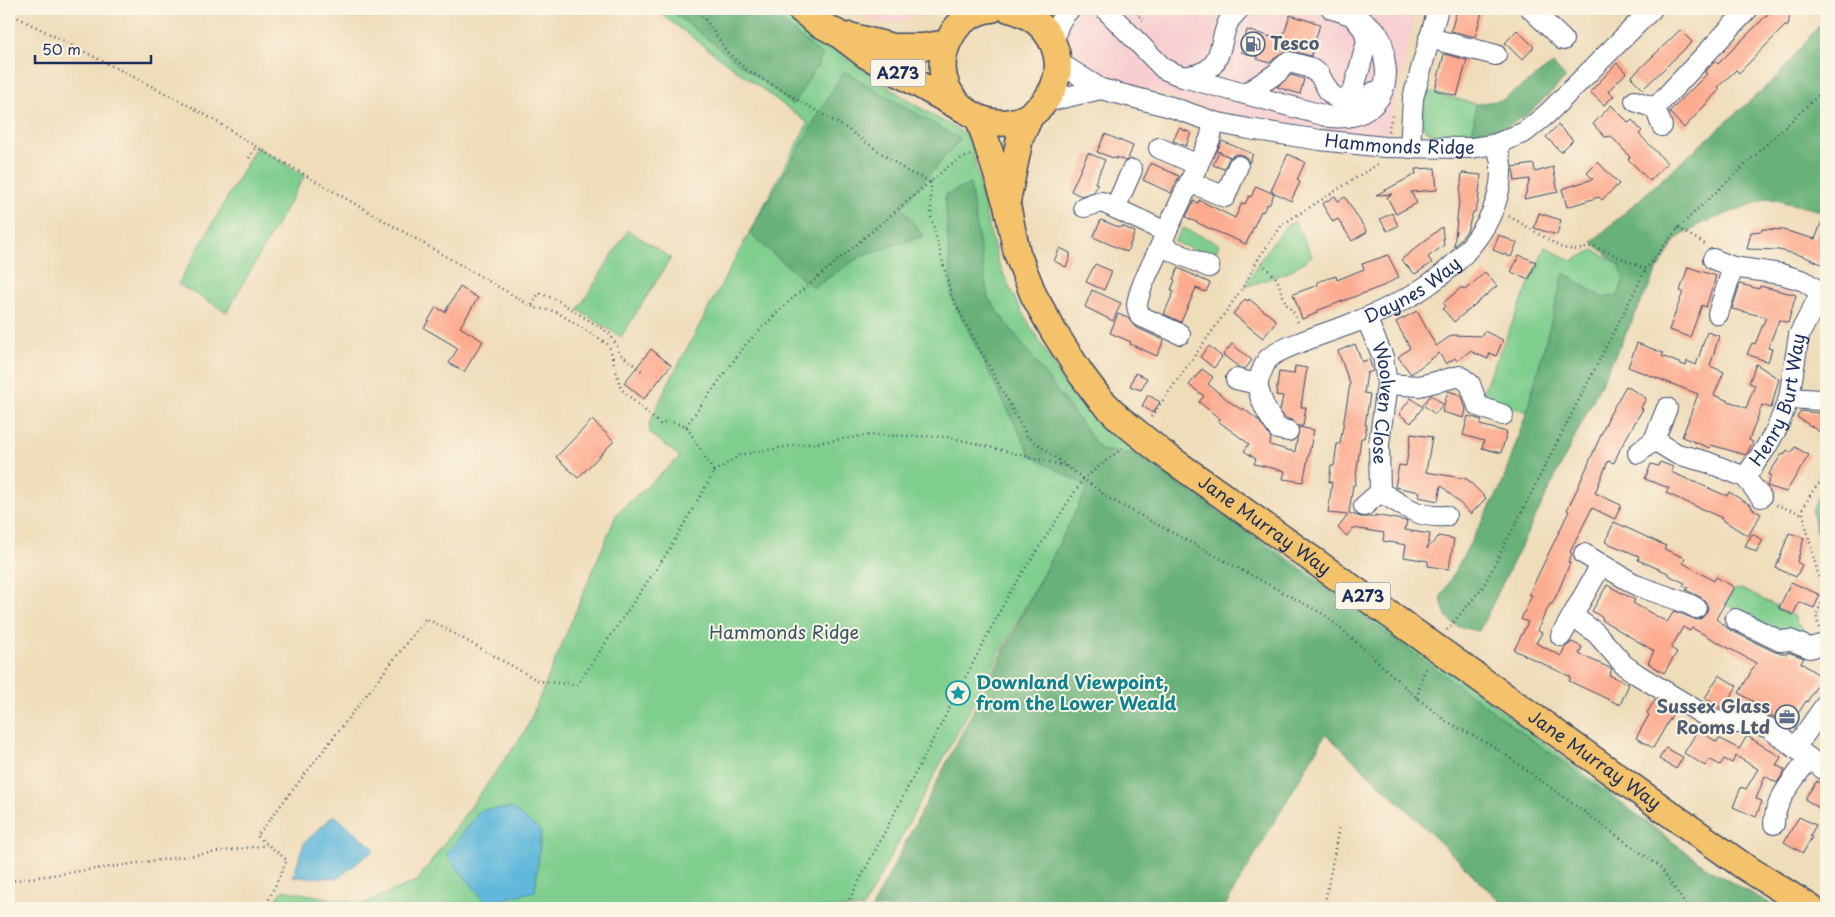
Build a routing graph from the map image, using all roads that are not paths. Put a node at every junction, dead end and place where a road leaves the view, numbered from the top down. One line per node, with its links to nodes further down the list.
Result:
1 (800, 9): 13 (main road, A273)
2 (992, 9): 12 (main road)
3 (1070, 9): 16 (street)
4 (1105, 9): 20 (street)
5 (1438, 9): 14 (street)
6 (1531, 9): 15 (street)
7 (1652, 9): 28 (street, Hammonds Ridge)
8 (1748, 9): 24 (street)
9 (1019, 10): 16 (main road)
10 (1341, 11): 18 (street); 23 (street)
11 (1230, 14): 19 (street)
12 (956, 26): 13 (main road, A273); 26 (main road, Jane Murray Way)
13 (837, 33): 26 (main road, A273)
14 (1429, 38): 17 (street); 29 (street)
15 (1563, 40)
16 (1056, 53): 21 (street, Hammonds Ridge); 25 (main road, Jane Murray Way)
17 (1496, 55)
18 (1384, 59): 22 (street); 23 (street)
19 (1217, 62): 20 (street); 22 (street)
20 (1183, 77): 22 (street)
21 (1101, 88): 25 (street, Hammonds Ridge); 27 (street, Hammonds Ridge)
22 (1242, 93): 23 (street)
23 (1342, 100)
24 (1635, 101)
25 (1038, 108): 26 (main road); 34 (main road, Jane Murray Way / A273)
26 (970, 114): 34 (main road, Jane Murray Way / A273)
27 (1214, 122): 29 (street, Hammonds Ridge); 32 (street)
28 (1496, 144): 29 (street, Hammonds Ridge); 43 (street, Daynes Way)
29 (1410, 148)
30 (1166, 149): 32 (street)
31 (1238, 166): 32 (street)
32 (1194, 174): 37 (street)
33 (1129, 178): 36 (street)
34 (1007, 205): 71 (main road, Jane Murray Way / A273)
35 (1084, 207): 36 (street)
36 (1115, 208): 37 (street)
37 (1164, 239): 39 (street); 44 (street)
38 (1713, 259): 40 (street, Henry Burt Way)
39 (1209, 267)
40 (1733, 267): 41 (street, Henry Burt Way); 42 (street)
41 (1824, 295): 48 (street, Henry Burt Way)
42 (1718, 314)
43 (1366, 318): 46 (street, Daynes Way); 47 (street, Woolven Close)
44 (1180, 334)
45 (1236, 378): 46 (street)
46 (1257, 384): 52 (street)
47 (1387, 384): 51 (street); 56 (street, Woolven Close)
48 (1789, 398): 49 (street); 55 (street, Henry Burt Way)
49 (1826, 402)
50 (1667, 408): 53 (street)
51 (1503, 415)
52 (1288, 431)
53 (1654, 440): 54 (street); 55 (street)
54 (1638, 453)
55 (1745, 477): 57 (street)
56 (1380, 492): 58 (street); 59 (street)
57 (1761, 496)
58 (1364, 506)
59 (1446, 516)
60 (1584, 554): 61 (street)
61 (1601, 565): 62 (street); 63 (street)
62 (1696, 608)
63 (1573, 616): 65 (street); 68 (street)
64 (1735, 619): 66 (street)
65 (1561, 636)
66 (1821, 646)
67 (1826, 704): 68 (street)
68 (1802, 753): 69 (street); 70 (street)
69 (1826, 771)
70 (1774, 824)
71 (1811, 908)

